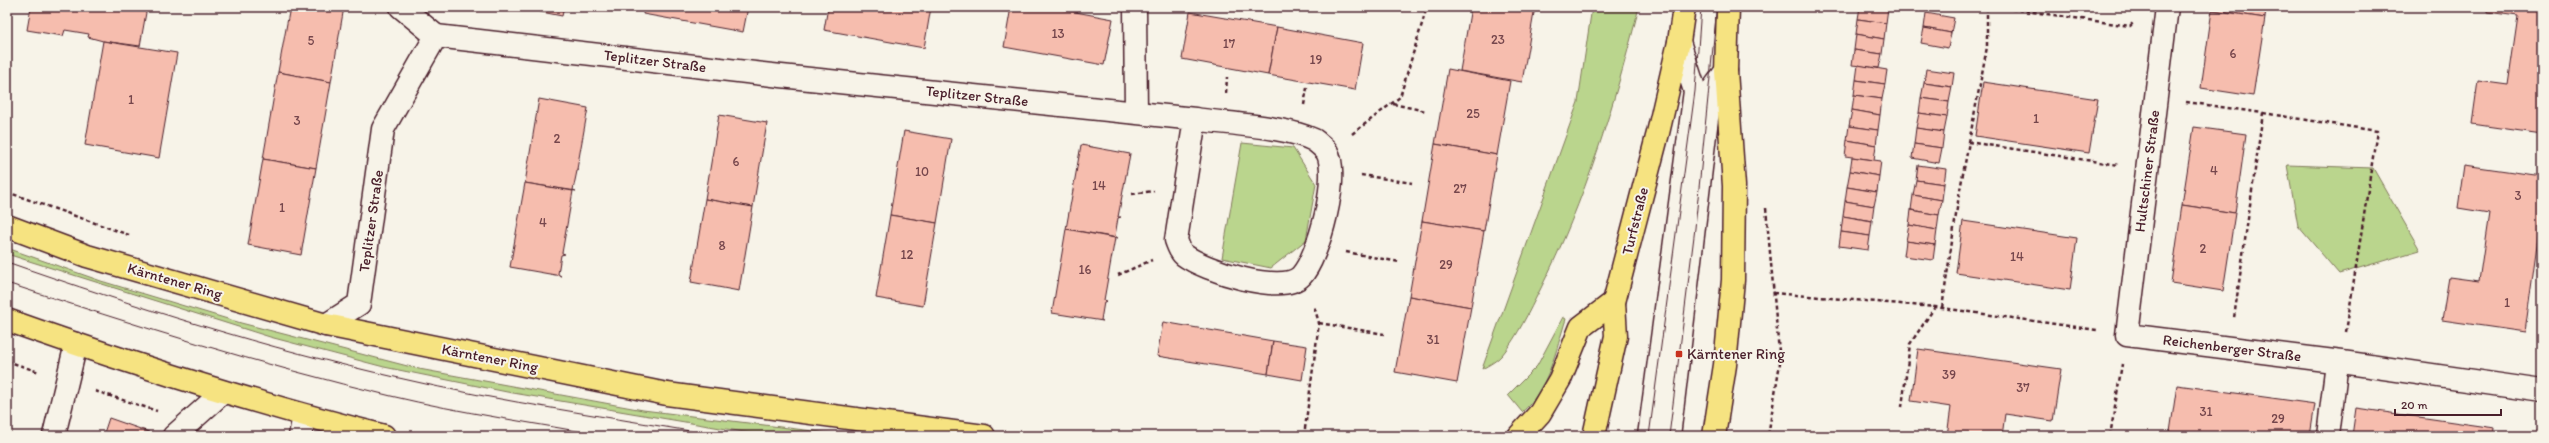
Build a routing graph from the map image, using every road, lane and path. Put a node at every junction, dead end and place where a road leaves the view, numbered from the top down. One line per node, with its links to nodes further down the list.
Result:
1 (401, 7): 10 (street)
2 (1135, 7): 17 (street)
3 (1427, 7): 15 (path)
4 (1684, 7): 11 (main road, Turfstraße)
5 (1728, 7): 12 (main road)
6 (1987, 7): 21 (path)
7 (1998, 7): 9 (path)
8 (2167, 7): 14 (street, Hultschiner Straße)
9 (2139, 16)
10 (436, 36): 17 (street, Teplitzer Straße); 39 (street, Teplitzer Straße)
11 (1679, 42): 33 (main road, Turfstraße); 60 (street)
12 (1726, 72): 61 (street); 62 (main road)
13 (1307, 88): 18 (path)
14 (2156, 98): 19 (path); 23 (street, Hultschiner Straße)
15 (1392, 104): 16 (path); 22 (path)
16 (1426, 111)
17 (1136, 112): 20 (street, Teplitzer Straße)
18 (1302, 112)
19 (2263, 113): 43 (path); 45 (path)
20 (1195, 119): 22 (street, Teplitzer Straße); 28 (street)
21 (1968, 142): 23 (path); 36 (path)
22 (1327, 152): 28 (street)
23 (2147, 169): 41 (street, Hultschiner Straße)
24 (1356, 174): 25 (path)
25 (1412, 183)
26 (1765, 200): 32 (path)
27 (7, 226): 39 (main road, Kärntener Ring)
28 (1180, 248): 31 (path)
29 (1344, 252): 30 (path)
30 (1399, 262)
31 (1118, 275)
32 (1773, 293): 35 (path); 63 (path)
33 (1614, 302): 58 (main road); 59 (main road, Turfstraße)
34 (1314, 306): 38 (path)
35 (1934, 307): 36 (path); 49 (path)
36 (1942, 308): 41 (path)
37 (7, 320): 42 (main road)
38 (1319, 323): 40 (path); 57 (path)
39 (326, 325): 56 (main road, Kärntener Ring)
40 (1384, 334)
41 (2127, 335): 43 (street, Reichenberger Straße); 64 (path)
42 (76, 344): 46 (street); 48 (main road)
43 (2229, 348): 45 (street, Reichenberger Straße)
44 (7, 361): 46 (path)
45 (2339, 362): 47 (street, Reichenberger Straße); 65 (street)
46 (67, 382): 50 (path); 52 (street)
47 (2542, 391)
48 (223, 392): 50 (street); 51 (main road)
49 (1902, 407)
50 (190, 422): 53 (street); 54 (path)
51 (302, 426): 55 (main road)
52 (55, 436)
53 (174, 436)
54 (240, 436)
55 (384, 436)
56 (984, 436)
57 (1304, 436)
58 (1519, 436)
59 (1594, 436)
60 (1649, 436)
61 (1669, 436)
62 (1714, 436)
63 (1768, 436)
64 (2110, 436)
65 (2328, 436)

